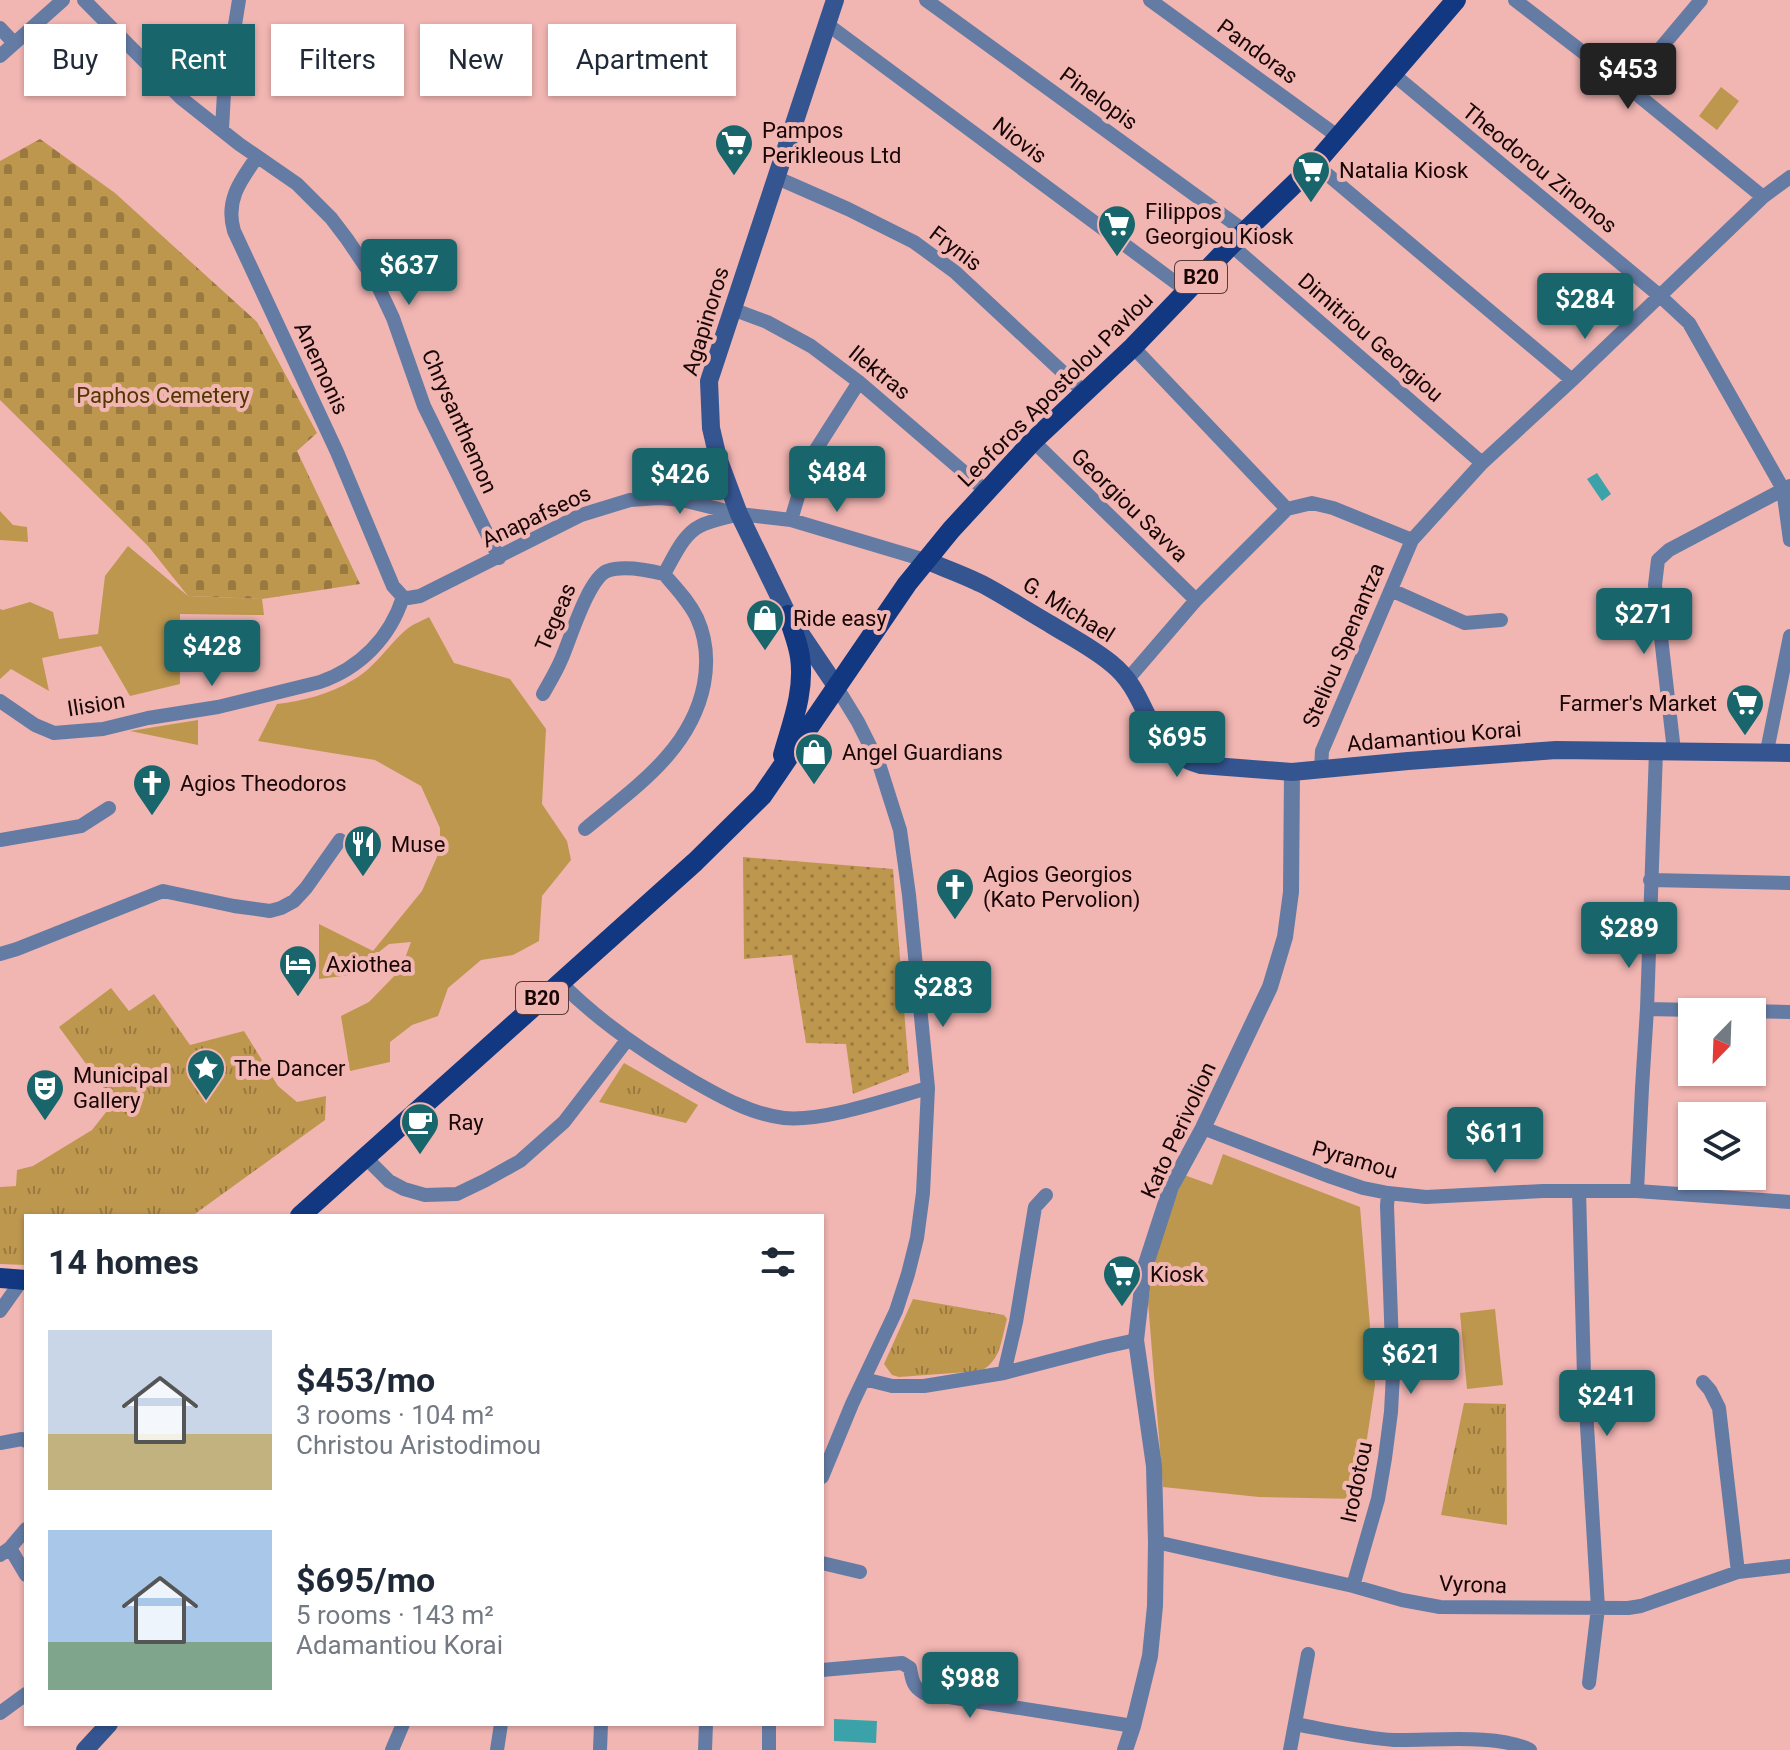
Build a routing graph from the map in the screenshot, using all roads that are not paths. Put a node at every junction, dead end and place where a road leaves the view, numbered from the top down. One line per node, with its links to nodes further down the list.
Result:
1 (63, 0): 12 (street)
2 (84, 0): 16 (street, Chrysanthemon)
3 (239, 0): 16 (street)
4 (835, 0): 10 (main road, Agapinoros)
5 (926, 0): 23 (street, Pinelopis)
6 (1150, 0): 17 (street, Pandoras)
7 (1456, 0): 14 (main road, Leoforos Apostolou Pavlou / B20)
8 (1515, 0): 15 (street)
9 (1701, 0): 15 (street)
10 (827, 24): 20 (main road, Agapinoros); 24 (street, Niovis)
11 (0, 28): 12 (street)
12 (14, 43): 13 (street)
13 (0, 56)
14 (1393, 74): 17 (main road, Leoforos Apostolou Pavlou / B20); 25 (street, Theodorou Zinonos)
15 (1628, 87): 22 (street)
16 (222, 129): 18 (street, Chrysanthemon)
17 (1340, 138): 19 (main road, Leoforos Apostolou Pavlou / B20)
18 (257, 157): 41 (street, Chrysanthemon); 44 (street, Anemonis)
19 (1315, 164): 23 (main road, Leoforos Apostolou Pavlou / B20); 28 (street)
20 (775, 177): 26 (main road, Agapinoros); 30 (street, Frynis)
21 (1790, 177): 22 (street, Steliou Spenantza)
22 (1763, 197): 25 (street, Steliou Spenantza)
23 (1238, 238): 24 (main road, Leoforos Apostolou Pavlou / B20); 32 (street, Dimitriou Georgiou)
24 (1187, 291): 27 (main road, Leoforos Apostolou Pavlou / B20)
25 (1660, 296): 28 (street, Steliou Spenantza); 33 (street, Theodorou Zinonos)
26 (732, 309): 29 (street, Ilektras); 36 (main road, Agapinoros)
27 (1133, 347): 30 (main road, Leoforos Apostolou Pavlou / B20); 35 (street)
28 (1572, 380): 32 (street, Steliou Spenantza)
29 (859, 382): 34 (street, Ilektras); 37 (street)
30 (1084, 392): 31 (main road, Leoforos Apostolou Pavlou / B20)
31 (1033, 441): 34 (main road, Leoforos Apostolou Pavlou / B20); 45 (street, Georgiou Savva)
32 (1482, 463): 38 (street, Steliou Spenantza)
33 (1787, 488): 39 (street); 53 (street)
34 (986, 491): 40 (main road, Leoforos Apostolou Pavlou / B20)
35 (1287, 509): 38 (street); 45 (street)
36 (739, 514): 37 (street, Anapafseos); 41 (street, Anapafseos); 42 (street); 46 (main road, Agapinoros)
37 (791, 520): 40 (street, Anapafseos)
38 (1412, 540): 43 (street, Steliou Spenantza)
39 (1790, 540)
40 (932, 553): 49 (main road, G. Michael); 50 (main road, Leoforos Apostolou Pavlou / B20)
41 (499, 558): 44 (street, Anapafseos)
42 (664, 574): 51 (street, Tegeas); 60 (street)
43 (1391, 590): 47 (street); 56 (street, Steliou Spenantza)
44 (403, 597): 52 (street, Ilision)
45 (1196, 600): 49 (street)
46 (788, 615): 50 (main road, Agapinoros); 58 (main road)
47 (1501, 620)
48 (1790, 636): 54 (street)
49 (1128, 679): 57 (main road, Adamantiou Korai)
50 (836, 686): 58 (main road, B20); 70 (street)
51 (543, 694)
52 (0, 701)
53 (1665, 751): 54 (main road, Adamantiou Korai); 56 (main road, Adamantiou Korai); 63 (street)
54 (1767, 751): 55 (main road, Adamantiou Korai)
55 (1790, 753)
56 (1321, 769): 57 (main road, Adamantiou Korai)
57 (1292, 772): 71 (street, Kato Perivolion)
58 (778, 774): 66 (main road, B20)
59 (109, 808): 61 (street)
60 (585, 829)
61 (0, 840)
62 (340, 840): 65 (street)
63 (1650, 880): 64 (street); 67 (street)
64 (1790, 883)
65 (0, 954)
66 (560, 982): 69 (street); 72 (main road, B20)
67 (1647, 1009): 68 (street); 74 (street)
68 (1790, 1012)
69 (627, 1040): 70 (street); 72 (street)
70 (928, 1088): 84 (street)
71 (1203, 1128): 75 (street, Pyramou); 82 (street, Kato Perivolion)
72 (366, 1158): 78 (main road, B20)
73 (1579, 1191): 74 (street, Pyramou); 75 (street, Pyramou); 98 (street)
74 (1637, 1191): 77 (street, Pyramou)
75 (1388, 1193): 97 (street, Irodotou)
76 (1046, 1195): 83 (street)
77 (1790, 1202)
78 (302, 1214)
79 (0, 1278): 80 (main road)
80 (24, 1280): 81 (street)
81 (0, 1311)
82 (1136, 1340): 83 (street); 90 (street, Kato Perivolion)
83 (1004, 1373): 84 (street)
84 (864, 1379): 88 (street)
85 (1703, 1382): 95 (street)
86 (24, 1440): 87 (street)
87 (0, 1443)
88 (824, 1472)
89 (24, 1531): 91 (street)
90 (1156, 1542): 97 (street, Vyrona); 111 (street, Kato Perivolion)
91 (5, 1552): 96 (street)
92 (824, 1563): 94 (street)
93 (1790, 1566): 95 (street, Vyrona)
94 (860, 1572)
95 (1738, 1572): 98 (street, Vyrona)
96 (24, 1573)
97 (1353, 1586): 98 (street, Vyrona)
98 (1598, 1608): 101 (street)
99 (1308, 1654): 104 (street)
100 (824, 1670): 111 (street)
101 (1589, 1683)
102 (24, 1695): 103 (street)
103 (0, 1713)
104 (1295, 1724): 119 (street); 120 (street)
105 (107, 1726): 112 (main road)
106 (402, 1726): 113 (street)
107 (501, 1726): 114 (street)
108 (601, 1726): 115 (street)
109 (706, 1726): 116 (street)
110 (769, 1726): 117 (street)
111 (1133, 1726): 118 (street, Kato Perivolion)
112 (85, 1750)
113 (392, 1750)
114 (497, 1750)
115 (600, 1750)
116 (705, 1750)
117 (769, 1750)
118 (1125, 1750)
119 (1290, 1750)
120 (1530, 1750)

